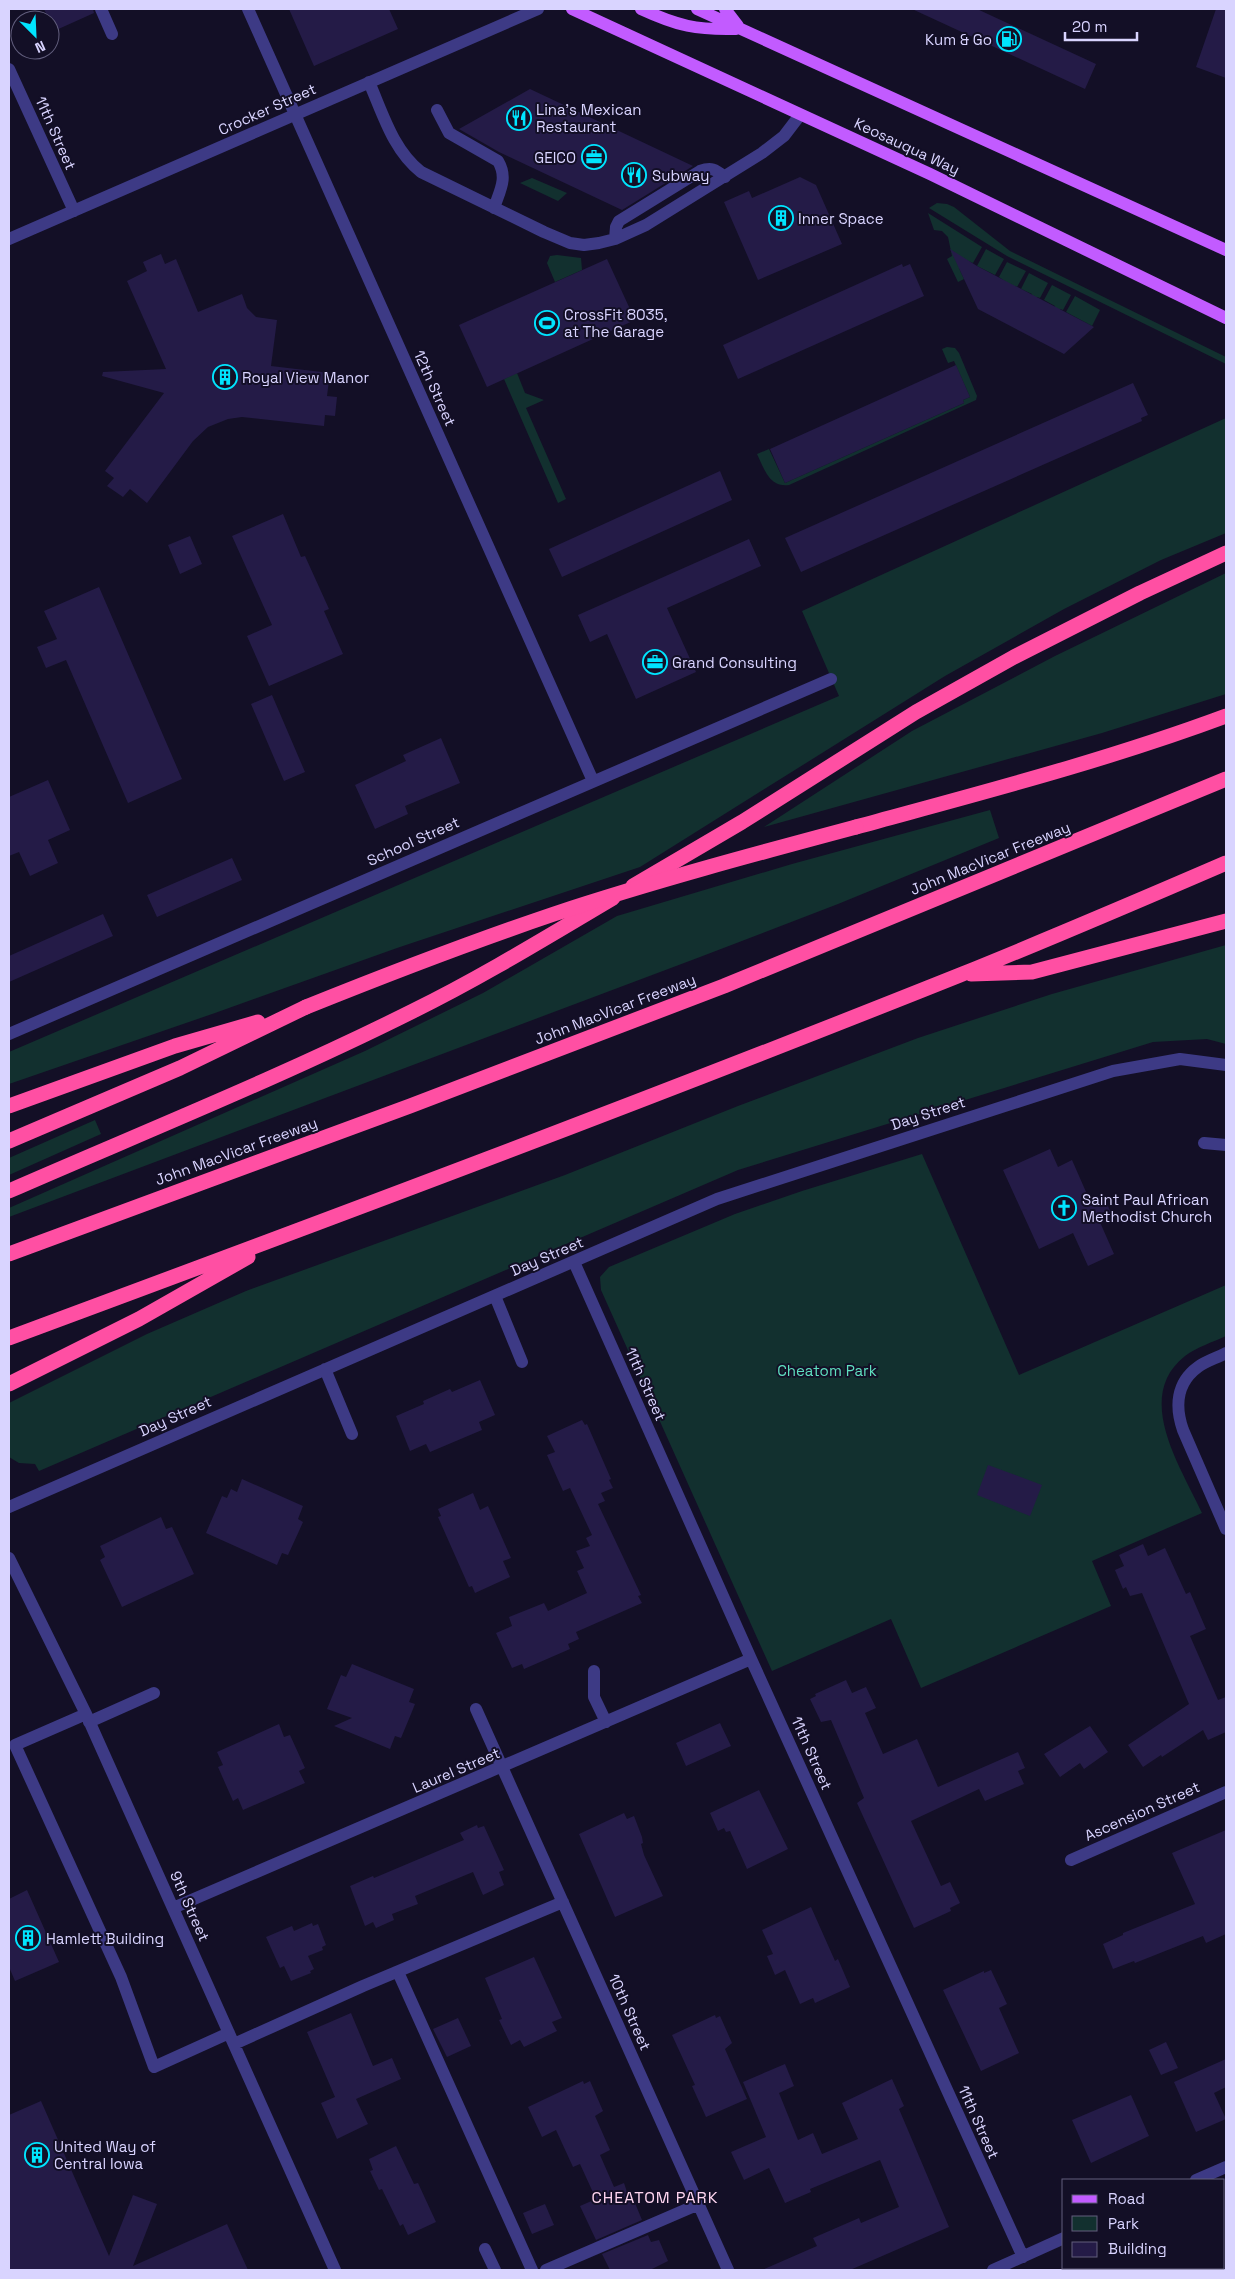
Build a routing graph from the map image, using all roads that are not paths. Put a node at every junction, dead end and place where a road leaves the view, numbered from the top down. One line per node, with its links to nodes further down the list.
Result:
1 (248, 9): 13 (street, 12th Street)
2 (538, 9): 11 (street, Crocker Street)
3 (572, 9): 14 (main road, Keosauqua Way)
4 (641, 9): 8 (main road)
5 (697, 9): 8 (main road)
6 (725, 9): 8 (main road)
7 (101, 10): 9 (street)
8 (741, 29): 20 (main road)
9 (112, 34)
10 (9, 68): 17 (street, 11th Street)
11 (369, 82): 13 (street, Crocker Street); 16 (street)
12 (438, 110): 16 (street)
13 (295, 114): 17 (street, Crocker Street); 26 (street, 12th Street)
14 (800, 115): 15 (street); 21 (main road, Keosauqua Way)
15 (724, 177): 19 (street); 19 (street)
16 (494, 208): 19 (street)
17 (74, 211): 18 (street, Crocker Street)
18 (9, 239)
19 (615, 239)
20 (1226, 249)
21 (1226, 318)
22 (1226, 553): 37 (highway)
23 (831, 679): 26 (street, School Street)
24 (1226, 716): 30 (highway, bridge)
25 (1226, 779): 39 (highway, John MacVicar Freeway)
26 (593, 781): 31 (street, School Street)
27 (1226, 863): 29 (highway)
28 (1226, 921): 29 (highway)
29 (962, 974): 38 (highway)
30 (302, 1008): 33 (highway); 34 (highway)
31 (9, 1034)
32 (1226, 1065): 40 (street, Day Street)
33 (9, 1106)
34 (9, 1141)
35 (1204, 1143): 36 (street)
36 (1226, 1145)
37 (9, 1191)
38 (290, 1234): 42 (highway); 46 (highway)
39 (9, 1254)
40 (574, 1262): 41 (street, Day Street); 51 (street, 11th Street)
41 (495, 1296): 44 (street); 45 (street, Day Street)
42 (9, 1338)
43 (1226, 1354): 49 (street)
44 (522, 1362)
45 (324, 1369): 47 (street); 48 (street, Day Street)
46 (9, 1384)
47 (352, 1434)
48 (9, 1507)
49 (1226, 1529)
50 (9, 1558): 55 (street, 9th Street)
51 (751, 1659): 56 (street, Laurel Street); 70 (street, 11th Street)
52 (594, 1671): 56 (street)
53 (154, 1693): 55 (street)
54 (476, 1709): 58 (street, 10th Street)
55 (87, 1718): 57 (street); 62 (street, 9th Street)
56 (606, 1722): 58 (street, Laurel Street)
57 (12, 1747): 64 (street)
58 (503, 1768): 61 (street, 10th Street); 62 (street, Laurel Street)
59 (1226, 1792): 60 (street, Ascension Street)
60 (1072, 1860)
61 (563, 1902): 63 (street); 67 (street, 10th Street)
62 (173, 1908): 64 (street, 9th Street)
63 (398, 1972): 64 (street); 73 (street)
64 (231, 2039): 71 (street, 9th Street)
65 (1226, 2167): 66 (street)
66 (1198, 2179)
67 (698, 2204): 74 (street); 75 (street, 10th Street)
68 (1062, 2239): 70 (street)
69 (485, 2249): 72 (street)
70 (1023, 2257): 76 (street)
71 (335, 2270)
72 (495, 2270)
73 (532, 2270)
74 (546, 2270)
75 (728, 2270)
76 (993, 2270)

